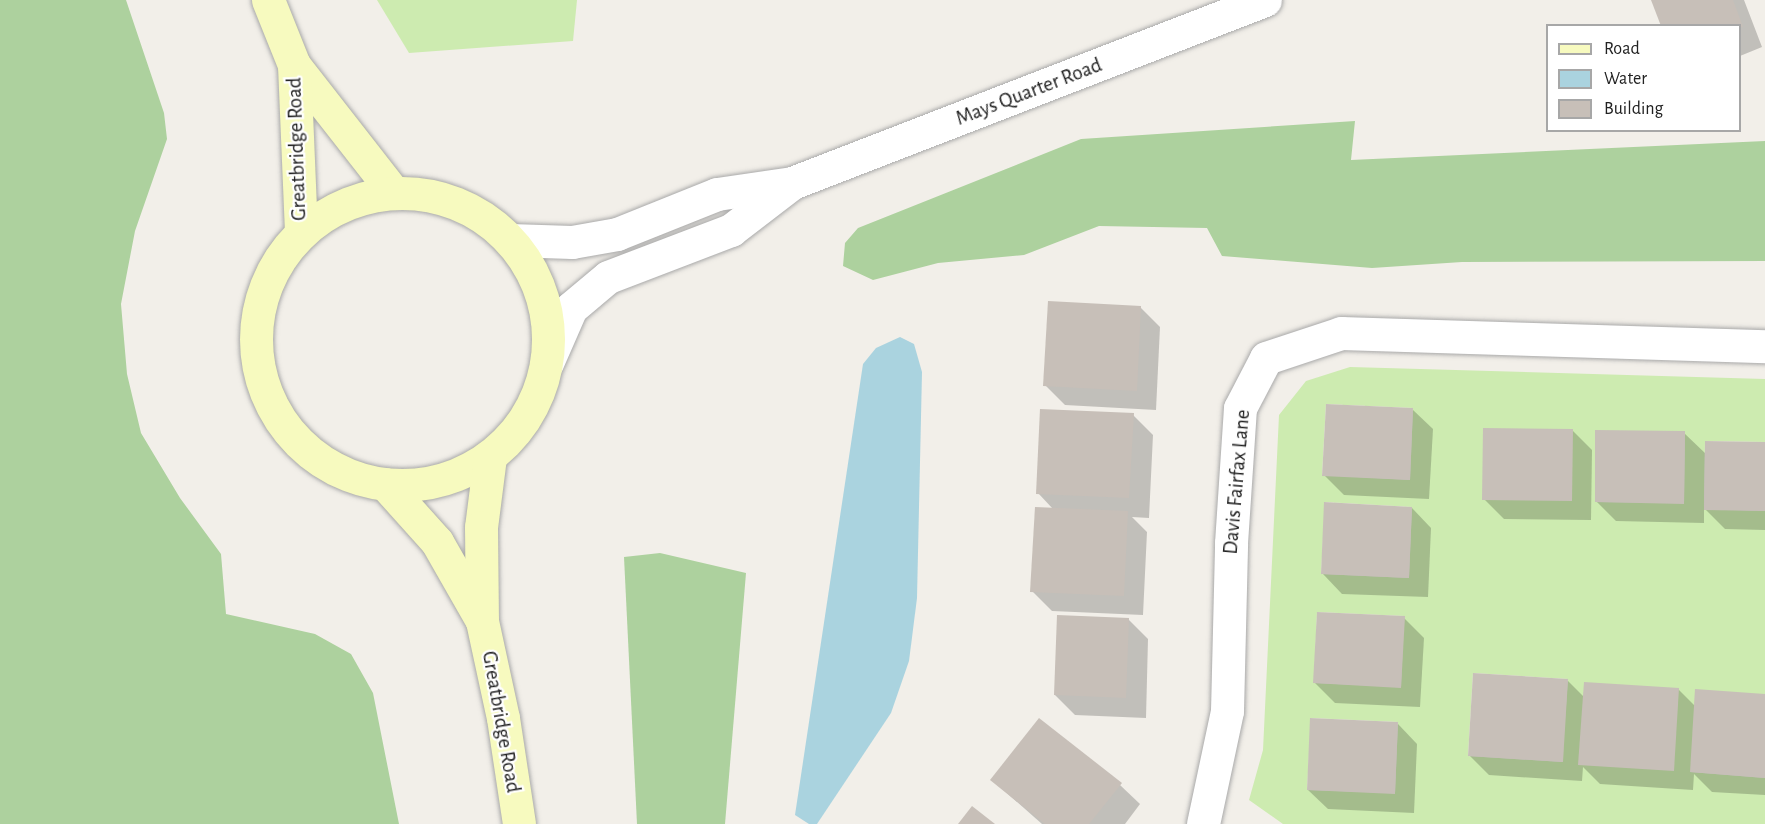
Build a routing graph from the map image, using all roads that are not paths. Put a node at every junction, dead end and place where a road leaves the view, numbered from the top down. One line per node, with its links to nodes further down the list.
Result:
1 (268, 0): 3 (street, Greatbridge Road)
2 (1264, 0): 4 (street, Mays Quarter Road)
3 (294, 65): 5 (street, Greatbridge Road); 6 (street, Greatbridge Road)
4 (792, 183): 7 (street, Mays Quarter Road); 9 (street, Mays Quarter Road)
5 (394, 193): 6 (street, Greatbridge Road); 7 (street, Greatbridge Road)
6 (301, 233): 11 (street, Greatbridge Road)
7 (510, 240): 9 (street, Greatbridge Road)
8 (1765, 346): 13 (street, Davis Fairfax Lane)
9 (547, 363): 10 (street, Greatbridge Road)
10 (490, 457): 11 (street, Greatbridge Road); 12 (street, Greatbridge Road)
11 (385, 484): 12 (street, Greatbridge Road)
12 (482, 621): 14 (street, Greatbridge Road)
13 (1205, 823)
14 (519, 824)

